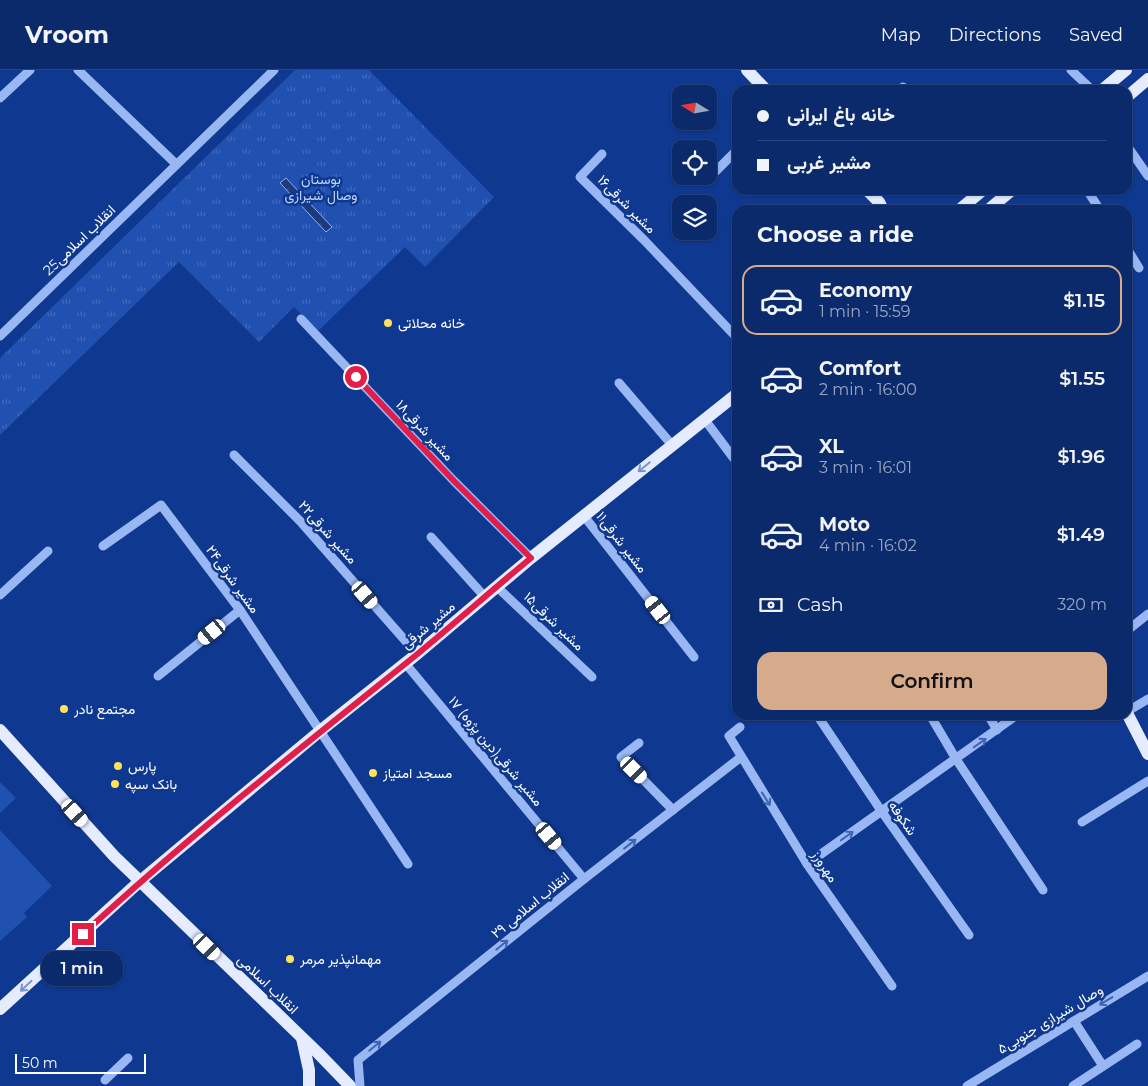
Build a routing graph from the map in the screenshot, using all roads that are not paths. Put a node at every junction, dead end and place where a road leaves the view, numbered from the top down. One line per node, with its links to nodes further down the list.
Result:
1 (30, 70): 12 (street)
2 (78, 70): 16 (street)
3 (274, 70): 16 (street, 25انقلاب اسلامی)
4 (747, 70): 8 (main road)
5 (1071, 70): 9 (street)
6 (1126, 70): 10 (main road)
7 (1147, 83): 11 (main road)
8 (761, 85)
9 (1087, 85)
10 (1108, 85)
11 (1132, 93)
12 (0, 98)
13 (602, 154): 28 (street, مشیر شرقی۱۶)
14 (1132, 154): 18 (street)
15 (732, 155): 17 (street)
16 (176, 164): 29 (street, 25انقلاب اسلامی)
17 (717, 171)
18 (1148, 176)
19 (872, 195): 22 (main road)
20 (974, 195): 23 (main road)
21 (1006, 195): 24 (main road)
22 (880, 205)
23 (964, 205)
24 (994, 205)
25 (1132, 257): 26 (street)
26 (1139, 268)
27 (301, 319): 40 (street, مشیر شرقی۱۸)
28 (732, 334)
29 (0, 336)
30 (618, 383): 33 (street)
31 (732, 399): 32 (main road, مشیر شرقی)
32 (705, 420): 33 (main road, مشیر شرقی); 35 (street)
33 (672, 445): 36 (main road, مشیر شرقی, one-way to 36)
34 (234, 455): 47 (street, مشیر شرقی۲۲)
35 (732, 456)
36 (584, 516): 40 (main road, مشیر شرقی); 48 (street, مشیر شرقی۱۱)
37 (431, 537): 43 (street)
38 (103, 546): 44 (street, مشیر شرقی۲۴)
39 (48, 551): 42 (street)
40 (531, 558): 41 (main road, مشیر شرقی)
41 (496, 586): 43 (main road, مشیر شرقی); 51 (street, مشیر شرقی۱۵)
42 (0, 595)
43 (484, 596): 47 (main road, مشیر شرقی)
44 (240, 610): 50 (street); 62 (street, مشیر شرقی۲۴)
45 (1148, 614): 46 (street)
46 (1132, 627)
47 (417, 654): 49 (main road, مشیر شرقی)
48 (694, 657)
49 (405, 663): 62 (main road, مشیر شرقی); 73 (street, ۱۷ مشیر شرقی(دین پژوه))
50 (158, 676)
51 (592, 677)
52 (1148, 699): 53 (street)
53 (1132, 709)
54 (820, 720): 69 (street, شکوفه)
55 (933, 720): 66 (street)
56 (991, 720): 61 (street)
57 (1010, 720): 61 (street)
58 (1131, 720): 64 (main road)
59 (740, 728): 65 (street, مهرورز)
60 (0, 730): 74 (main road, انقلاب اسلامی)
61 (997, 730): 66 (street, one-way to 61)
62 (320, 731): 71 (street, مشیر شرقی۲۴); 74 (main road, مشیر شرقی)
63 (639, 743): 68 (street)
64 (1148, 754)
65 (741, 757): 68 (street, انقلاب اسلامی ۲۹); 72 (street, مهرورز, one-way to 72)
66 (956, 760): 69 (street); 75 (street)
67 (1148, 781): 70 (street)
68 (673, 810): 73 (street, انقلاب اسلامی ۲۹, one-way to 68)
69 (882, 812): 72 (street, one-way to 69); 76 (street, شکوفه)
70 (1082, 822)
71 (408, 864)
72 (807, 864): 78 (street, مهرورز)
73 (584, 879): 88 (street, انقلاب اسلامی ۲۹, one-way to 73)
74 (140, 882): 79 (main road, مشیر شرقی, one-way to 79); 81 (main road, انقلاب اسلامی)
75 (1043, 890)
76 (969, 935)
77 (1148, 976): 80 (street, ۵وصال شیرازی جنوبی, one-way to 80)
78 (892, 986)
79 (0, 1009)
80 (1074, 1021): 84 (street); 89 (street, ۵وصال شیرازی جنوبی)
81 (302, 1038): 86 (main road); 87 (main road, انقلاب اسلامی)
82 (1137, 1044): 84 (street)
83 (128, 1058): 85 (street)
84 (1103, 1066): 90 (street)
85 (105, 1080)
86 (309, 1086)
87 (350, 1086)
88 (360, 1086)
89 (967, 1086)
90 (1073, 1086)

